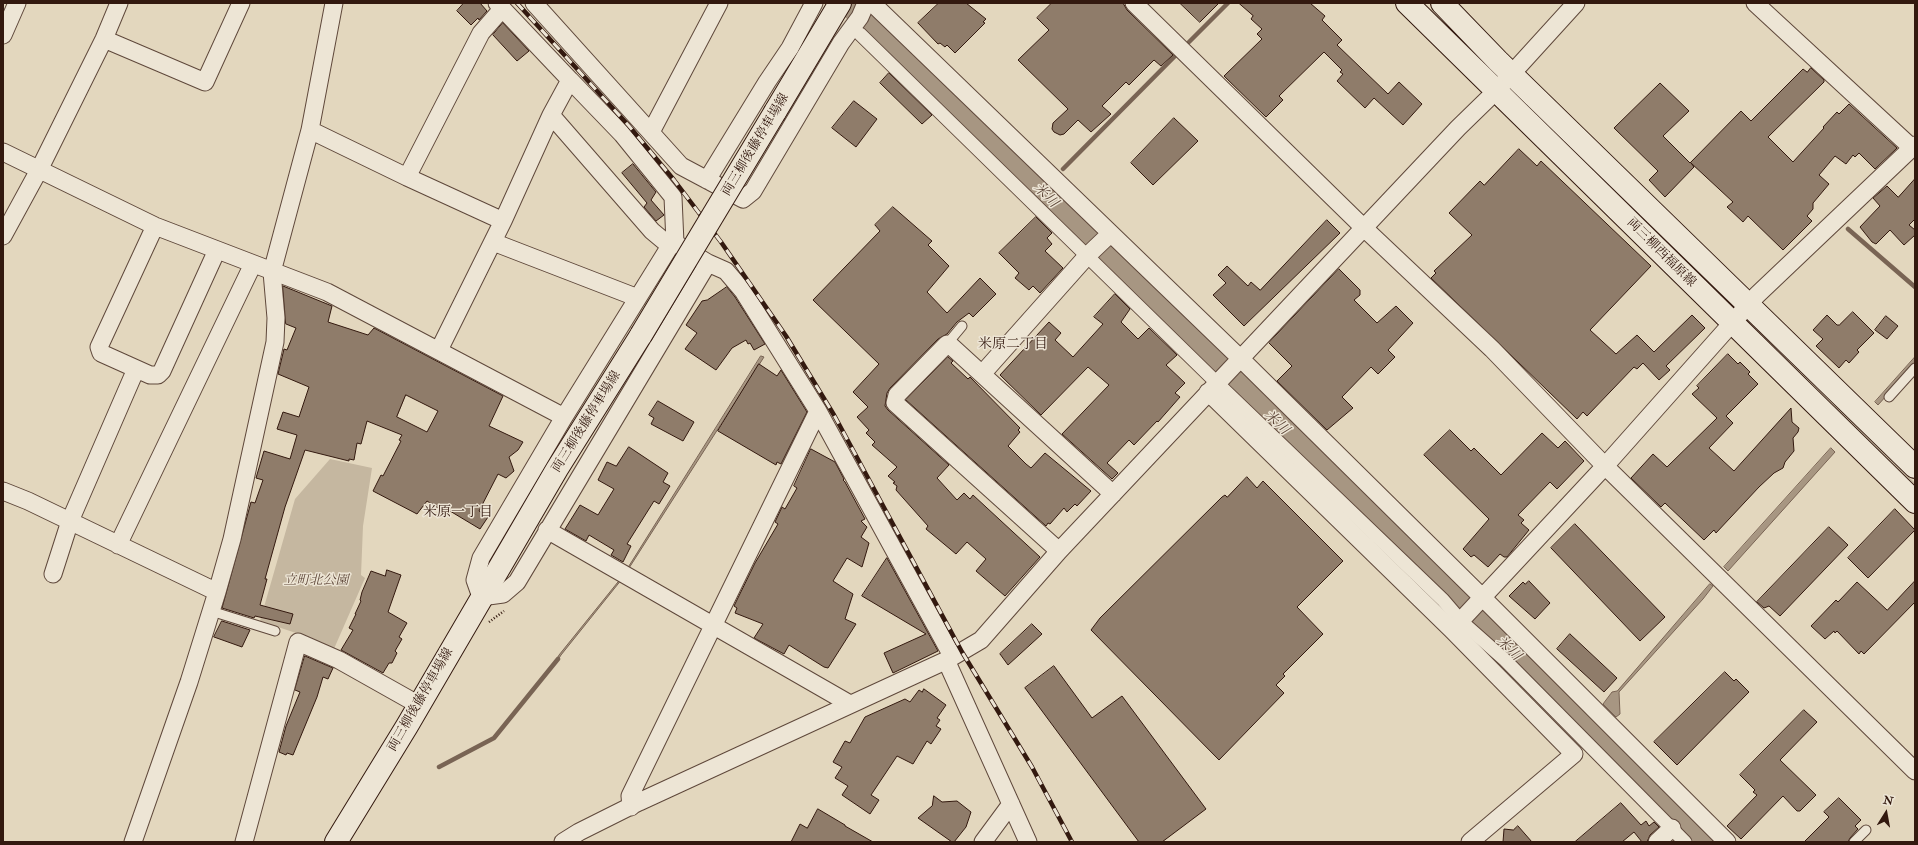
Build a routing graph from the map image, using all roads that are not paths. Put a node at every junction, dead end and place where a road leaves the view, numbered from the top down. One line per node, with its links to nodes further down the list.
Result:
1 (17, 3): 18 (street)
2 (119, 3): 19 (street)
3 (241, 3): 19 (street)
4 (334, 3): 24 (street)
5 (534, 3): 25 (street)
6 (719, 3): 25 (street)
7 (814, 3): 30 (street)
8 (866, 3): 30 (street)
9 (872, 3): 35 (street)
10 (1134, 3): 33 (street)
11 (1406, 3): 22 (main road, 両三柳西福原線)
12 (1442, 3): 20 (main road, 両三柳西福原線)
13 (1576, 3): 20 (street)
14 (1757, 4): 26 (street)
15 (500, 6): 21 (street); 29 (street)
16 (838, 7): 68 (main road, 両三柳後藤停車場線, bridge)
17 (860, 34): 39 (street)
18 (3, 35)
19 (104, 39): 28 (street)
20 (1512, 74): 22 (street); 44 (main road, 両三柳西福原線)
21 (570, 80): 23 (street); 37 (street)
22 (1496, 91): 33 (street); 45 (main road, 両三柳西福原線)
23 (551, 115): 31 (street); 37 (street)
24 (310, 130): 29 (street); 42 (street)
25 (651, 132): 30 (street)
26 (1914, 147): 44 (street)
27 (3, 152): 28 (street)
28 (40, 170): 32 (street); 34 (street)
29 (406, 176): 31 (street)
30 (707, 180)
31 (503, 220): 36 (street)
32 (155, 226): 38 (street); 51 (street)
33 (1364, 228): 49 (street); 57 (street)
34 (3, 236)
35 (1108, 236): 39 (street); 49 (street)
36 (493, 242): 43 (street); 48 (street)
37 (672, 245): 40 (street); 43 (street)
38 (217, 250): 41 (street); 51 (street)
39 (1088, 255): 52 (street); 53 (street)
40 (708, 263): 55 (street); 63 (street)
41 (253, 264): 42 (street); 64 (street)
42 (272, 272): 48 (street); 67 (street)
43 (638, 298): 56 (street)
44 (1748, 305): 45 (street); 58 (main road, 両三柳西福原線)
45 (1732, 322): 57 (street); 61 (main road, 両三柳西福原線)
46 (962, 326): 47 (lane)
47 (947, 344): 52 (street); 65 (street)
48 (439, 350): 56 (street)
49 (1236, 362): 53 (street); 69 (street)
50 (1915, 368): 54 (lane)
51 (136, 369): 62 (street)
52 (982, 374): 60 (street)
53 (1215, 386): 60 (street); 72 (street)
54 (1889, 397)
55 (818, 411): 71 (street); 74 (street)
56 (564, 417): 68 (street)
57 (1606, 466): 69 (street); 77 (street)
58 (1915, 467)
59 (3, 491): 62 (street)
60 (1113, 494): 65 (street)
61 (1915, 502)
62 (70, 521): 64 (street); 66 (street)
63 (547, 530): 68 (street); 71 (street)
64 (118, 545): 67 (street)
65 (1059, 551): 74 (street)
66 (52, 574)
67 (217, 592): 70 (street)
68 (481, 597): 76 (main road, 両三柳後藤停車場線)
69 (1482, 599): 72 (street); 92 (street)
70 (211, 611): 73 (lane); 83 (street)
71 (713, 625): 75 (street); 79 (street)
72 (1457, 625): 80 (street); 89 (street)
73 (275, 631)
74 (949, 658): 75 (street); 78 (street)
75 (850, 704): 79 (street)
76 (419, 705): 84 (street); 85 (main road, 両三柳後藤停車場線)
77 (1915, 771)
78 (1011, 804): 87 (street); 88 (street)
79 (631, 807): 82 (street)
80 (1672, 828): 90 (street); 91 (street)
81 (1866, 830): 93 (lane)
82 (582, 837): 86 (street)
83 (133, 842)
84 (244, 842)
85 (336, 842)
86 (564, 842)
87 (983, 842)
88 (1028, 842)
89 (1470, 842)
90 (1657, 842)
91 (1685, 842)
92 (1727, 842)
93 (1854, 842)

